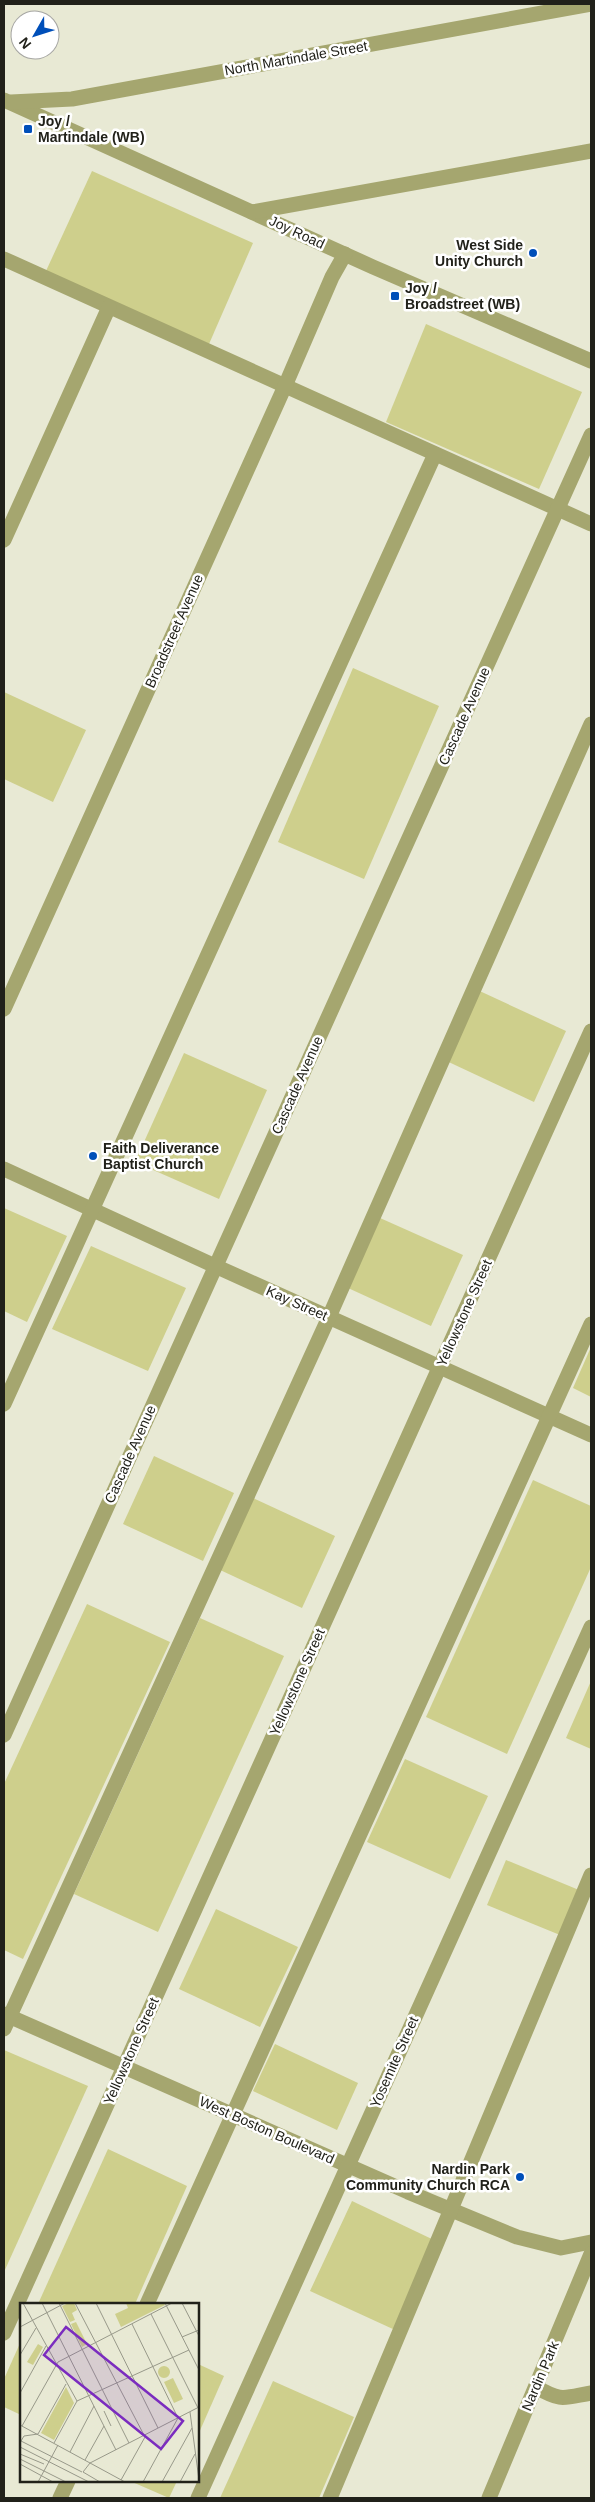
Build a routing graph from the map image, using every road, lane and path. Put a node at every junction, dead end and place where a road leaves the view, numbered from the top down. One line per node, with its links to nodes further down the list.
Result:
1 (591, 4): 2 (street, North Martindale Street)
2 (5, 103): 4 (street, Joy Road)
3 (591, 151): 4 (street)
4 (252, 212): 5 (street, Joy Road)
5 (345, 254): 8 (street, Joy Road); 9 (street, Broadstreet Avenue)
6 (4, 259): 7 (street)
7 (109, 307): 9 (street); 14 (street)
8 (591, 361)
9 (285, 386): 11 (street); 16 (street, Broadstreet Avenue)
10 (591, 435): 12 (street, Cascade Avenue)
11 (435, 454): 12 (street); 19 (street)
12 (558, 509): 13 (street); 20 (street, Cascade Avenue)
13 (591, 524)
14 (4, 540)
15 (591, 724): 21 (street)
16 (4, 1009)
17 (591, 1031): 23 (street, Yellowstone Street)
18 (4, 1169): 19 (street, Kay Street)
19 (92, 1209): 20 (street, Kay Street); 24 (street)
20 (215, 1266): 21 (street, Kay Street); 28 (street, Cascade Avenue)
21 (329, 1317): 23 (street, Kay Street); 30 (street)
22 (591, 1324): 25 (street)
23 (439, 1366): 25 (street, Kay Street); 31 (street, Yellowstone Street)
24 (4, 1404)
25 (551, 1416): 26 (street, Kay Street); 32 (street)
26 (591, 1435)
27 (591, 1627): 33 (street, Yosemite Street)
28 (4, 1735)
29 (591, 1875): 34 (street)
30 (6, 2020): 31 (street, West Boston Boulevard)
31 (124, 2067): 32 (street, West Boston Boulevard); 38 (street, Yellowstone Street)
32 (233, 2115): 33 (street, West Boston Boulevard); 37 (street)
33 (348, 2166): 34 (street, West Boston Boulevard); 43 (street, Yosemite Street)
34 (451, 2210): 35 (street, West Boston Boulevard); 44 (street)
35 (591, 2242)
36 (591, 2254): 39 (street, Nardin Park)
37 (147, 2303)
38 (4, 2333)
39 (536, 2387): 40 (street); 45 (street, Nardin Park)
40 (591, 2393)
41 (68, 2482): 42 (street)
42 (60, 2498)
43 (198, 2498)
44 (330, 2498)
45 (489, 2498)

